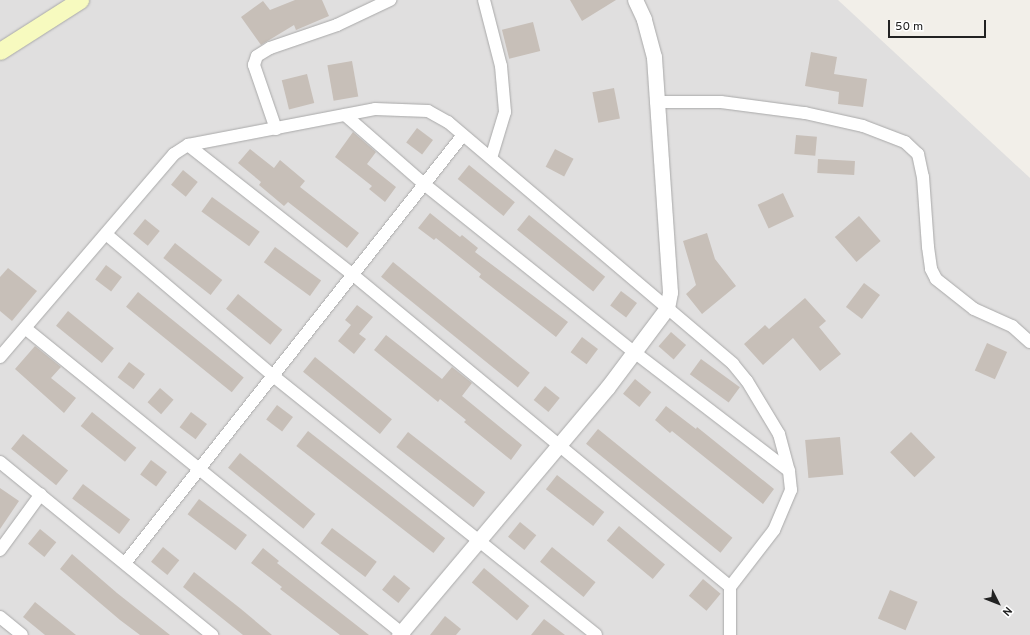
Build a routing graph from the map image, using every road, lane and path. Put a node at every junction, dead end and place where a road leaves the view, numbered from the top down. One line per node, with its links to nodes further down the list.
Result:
1 (80, 0): 5 (main road)
2 (390, 0): 8 (street)
3 (484, 0): 11 (street)
4 (635, 0): 6 (street)
5 (0, 51)
6 (656, 102): 15 (street); 17 (street)
7 (345, 115): 8 (street); 9 (street); 12 (street)
8 (276, 129): 10 (street)
9 (463, 134): 11 (street); 12 (street)
10 (188, 145): 13 (street); 14 (street)
11 (491, 158): 15 (street)
12 (424, 184): 14 (street); 18 (street)
13 (106, 234): 16 (street); 20 (street)
14 (352, 274): 20 (street); 21 (street)
15 (667, 308): 18 (street); 24 (street)
16 (25, 328): 19 (street); 23 (street)
17 (1030, 342)
18 (634, 352): 21 (street); 24 (street)
19 (0, 358)
20 (272, 375): 23 (street); 26 (street)
21 (558, 447): 26 (street); 29 (street)
22 (0, 462): 25 (street)
23 (198, 469): 28 (street); 31 (street)
24 (789, 471): 29 (street)
25 (41, 494): 27 (street); 28 (street)
26 (480, 539): 31 (street); 34 (street)
27 (0, 550)
28 (125, 563): 33 (street)
29 (730, 587): 35 (street)
30 (0, 617): 32 (street)
31 (402, 634)
32 (22, 635)
33 (212, 635)
34 (596, 635)
35 (730, 635)

